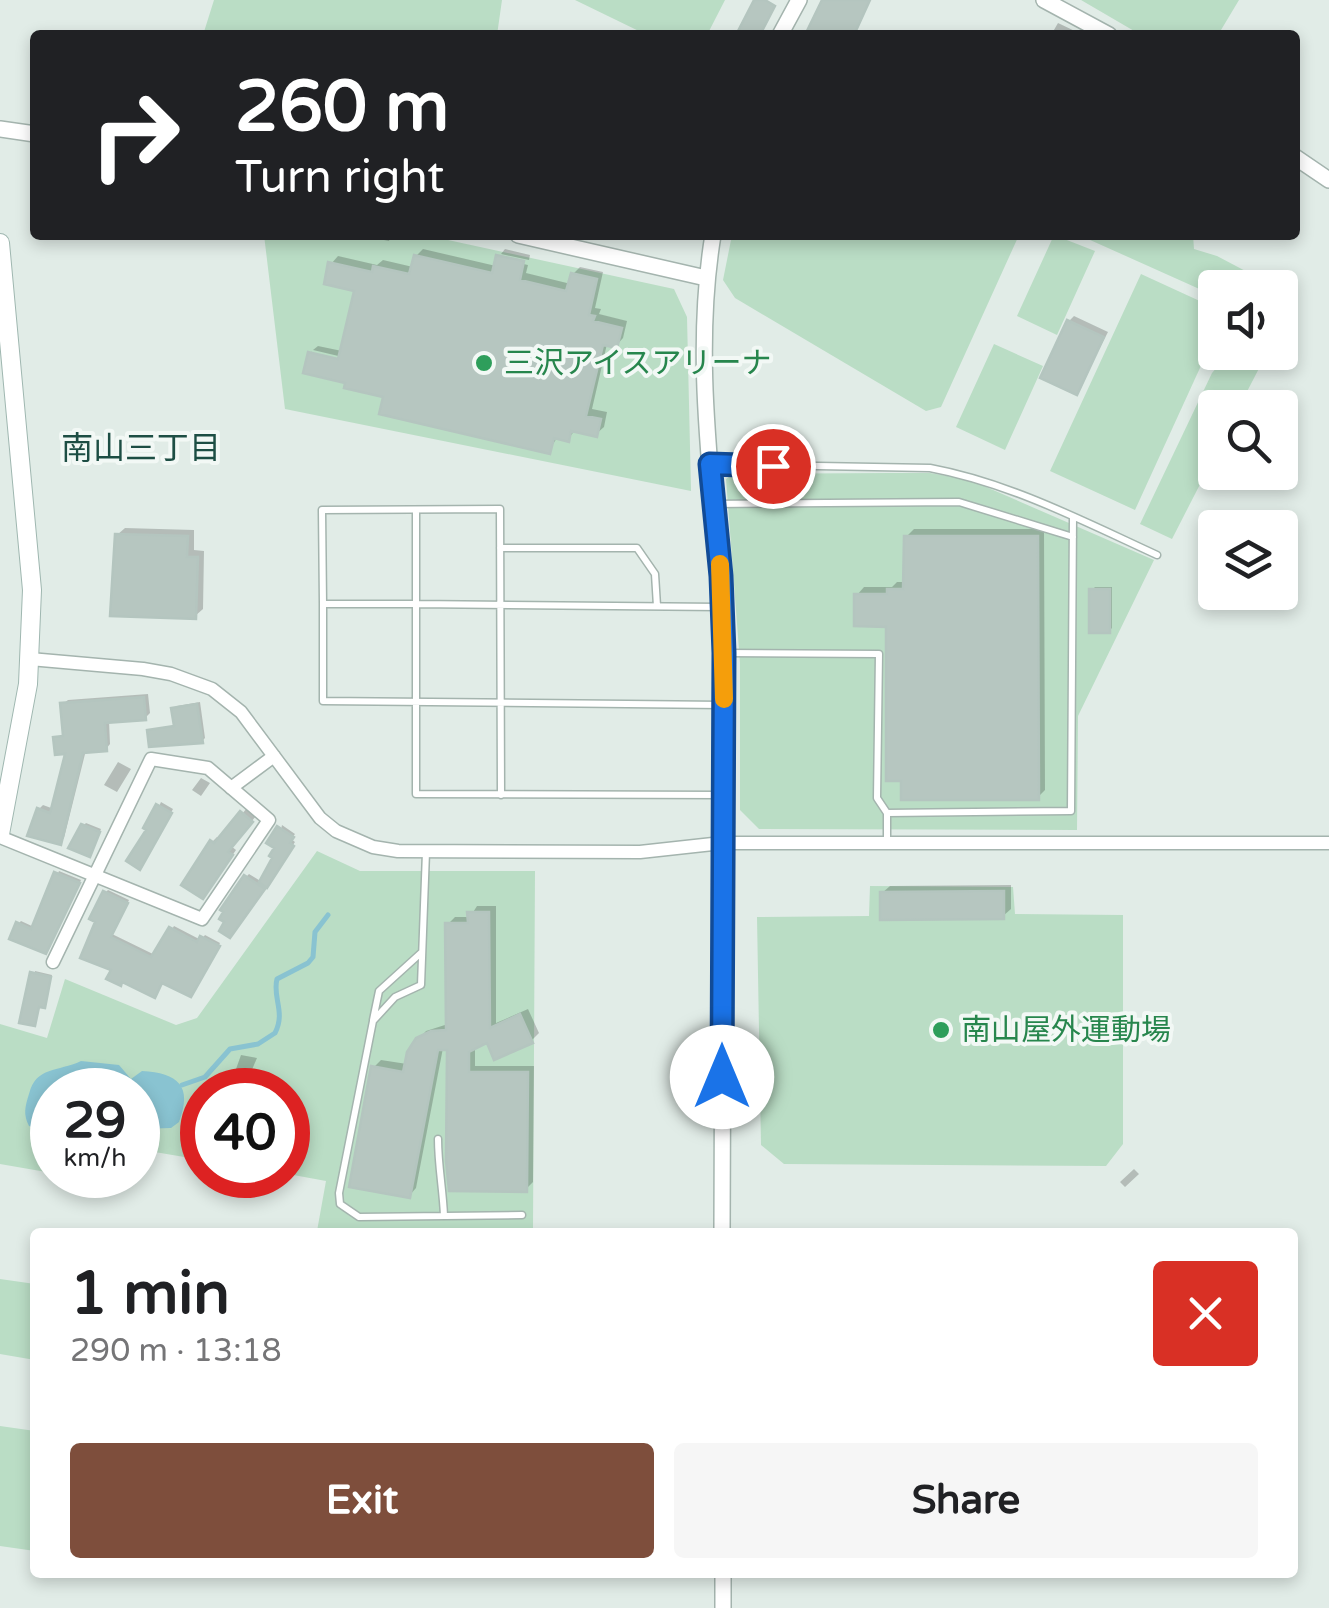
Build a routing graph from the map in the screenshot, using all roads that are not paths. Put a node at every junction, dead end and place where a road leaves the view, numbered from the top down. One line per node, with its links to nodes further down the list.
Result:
1 (798, 0): 3 (street)
2 (1044, 0): 4 (street)
3 (783, 30)
4 (1099, 30)
5 (0, 130): 6 (street)
6 (30, 133)
7 (1300, 160): 8 (street)
8 (1329, 180)
9 (557, 240): 12 (street)
10 (712, 240): 12 (street)
11 (0, 243): 13 (main road)
12 (706, 278): 14 (street)
13 (6, 352): 27 (main road)
14 (710, 464): 15 (street); 17 (lane)
15 (714, 504): 18 (lane); 25 (street)
16 (416, 510): 19 (lane); 21 (lane); 22 (lane)
17 (1073, 517): 18 (lane); 20 (lane)
18 (1073, 537): 35 (lane)
19 (500, 548): 23 (lane); 24 (lane)
20 (1157, 555)
21 (322, 604): 22 (lane); 28 (lane)
22 (416, 604): 23 (lane); 28 (lane)
23 (500, 605): 24 (lane); 29 (lane)
24 (657, 606): 25 (lane)
25 (722, 607): 26 (street)
26 (724, 653): 30 (street); 35 (lane)
27 (30, 660): 31 (street); 36 (main road)
28 (416, 701): 29 (lane); 33 (lane)
29 (500, 702): 30 (lane); 33 (lane)
30 (724, 705): 34 (street)
31 (274, 756): 32 (street); 40 (street)
32 (230, 788): 41 (street); 41 (street)
33 (501, 794): 34 (lane)
34 (722, 795): 37 (street)
35 (887, 813): 39 (lane)
36 (0, 836): 41 (street)
37 (722, 843): 39 (street); 40 (street); 48 (street)
38 (1329, 843): 39 (street)
39 (887, 845)
40 (426, 851): 42 (lane)
41 (96, 873): 43 (street)
42 (422, 952): 44 (lane); 44 (lane)
43 (52, 962)
44 (372, 1021): 46 (lane)
45 (438, 1139): 46 (lane)
46 (444, 1216): 47 (lane)
47 (522, 1216)
48 (722, 1228)
49 (723, 1578): 50 (street)
50 (723, 1608)

